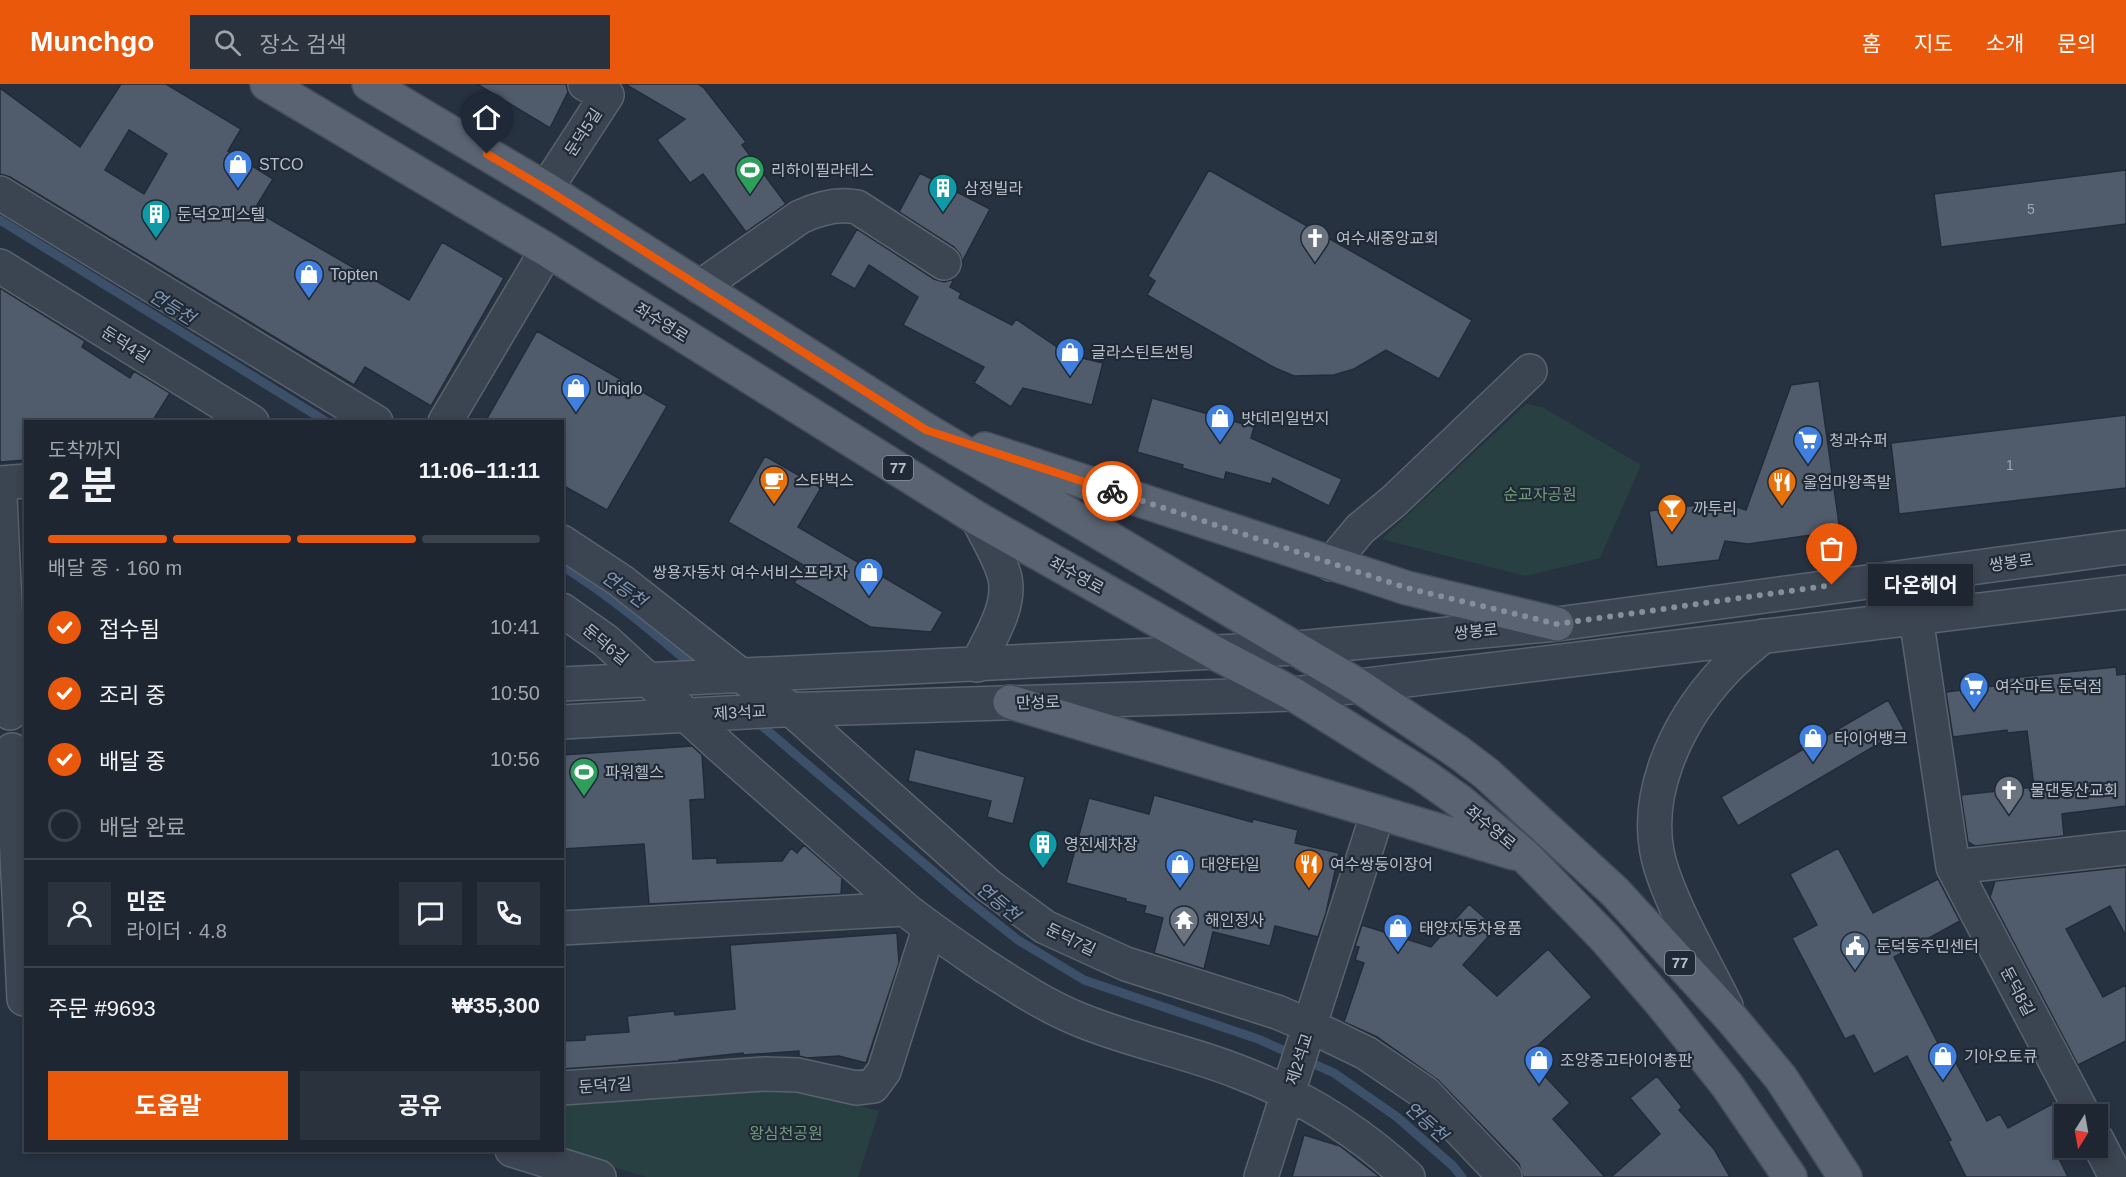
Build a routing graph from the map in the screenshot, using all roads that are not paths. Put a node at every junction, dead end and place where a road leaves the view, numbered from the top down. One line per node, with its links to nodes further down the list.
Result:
1 (267, 84): 6 (main road, 좌수영로 / 77)
2 (369, 84): 4 (main road, 77)
3 (585, 84): 4 (street, 둔덕5길)
4 (546, 189): 9 (main road, 77)
5 (0, 193): 12 (street)
6 (547, 250): 13 (street); 18 (main road, 좌수영로 / 77)
7 (944, 263): 9 (street)
8 (0, 266): 11 (street, 둔덕4길)
9 (700, 287): 14 (main road, 77)
10 (1530, 371): 21 (street)
11 (249, 420)
12 (373, 420)
13 (447, 420)
14 (926, 430): 21 (main road); 29 (main road, 77)
15 (24, 481): 16 (street)
16 (0, 483)
17 (0, 497): 39 (street)
18 (978, 519): 30 (main road, 좌수영로 / 77); 31 (street)
19 (564, 543): 32 (street, 둔덕7길)
20 (2126, 547): 22 (street, 쌍봉로)
21 (1331, 564): 27 (main road)
22 (1876, 579): 26 (street); 27 (street, 쌍봉로)
23 (2126, 592): 25 (street)
24 (564, 611): 33 (street, 둔덕6길)
25 (1916, 617): 26 (street); 46 (street, 둔덕8길)
26 (1883, 622): 28 (street)
27 (1557, 624): 29 (street, 쌍봉로)
28 (1763, 636): 35 (street); 51 (street)
29 (1297, 648): 30 (street, 쌍봉로); 35 (main road, 77)
30 (1217, 654): 31 (street); 36 (main road, 좌수영로 / 77)
31 (976, 665): 32 (street)
32 (734, 677): 33 (street); 38 (street, 둔덕7길)
33 (647, 680): 34 (street); 40 (street)
34 (564, 684)
35 (1359, 686): 36 (street); 51 (main road, 77)
36 (1293, 694): 37 (street, 만성로); 45 (main road, 좌수영로 / 77)
37 (1010, 702): 38 (street, 만성로); 43 (main road)
38 (787, 710): 40 (street, 제3석교); 52 (street, 둔덕7길)
39 (12, 713)
40 (691, 715): 41 (street); 47 (street)
41 (564, 722)
42 (12, 750): 49 (street)
43 (1378, 812): 45 (main road); 52 (street, 제2석교)
44 (2126, 848): 46 (street)
45 (1525, 856): 62 (main road, 좌수영로 / 77)
46 (1953, 867): 55 (street, 둔덕8길)
47 (917, 919): 48 (street); 53 (street, 둔덕7길); 54 (street)
48 (564, 928)
49 (24, 956): 50 (street)
50 (16, 997)
51 (1732, 1019): 63 (main road, 77)
52 (1310, 1026): 54 (street, 제2석교); 58 (street, 둔덕7길)
53 (564, 1088)
54 (1288, 1093): 60 (street); 61 (street)
55 (2079, 1104)
56 (518, 1152): 59 (street)
57 (2106, 1158): 64 (street)
58 (1499, 1170)
59 (599, 1177)
60 (1262, 1177)
61 (1408, 1177)
62 (1790, 1177)
63 (1845, 1177)
64 (2116, 1177)

